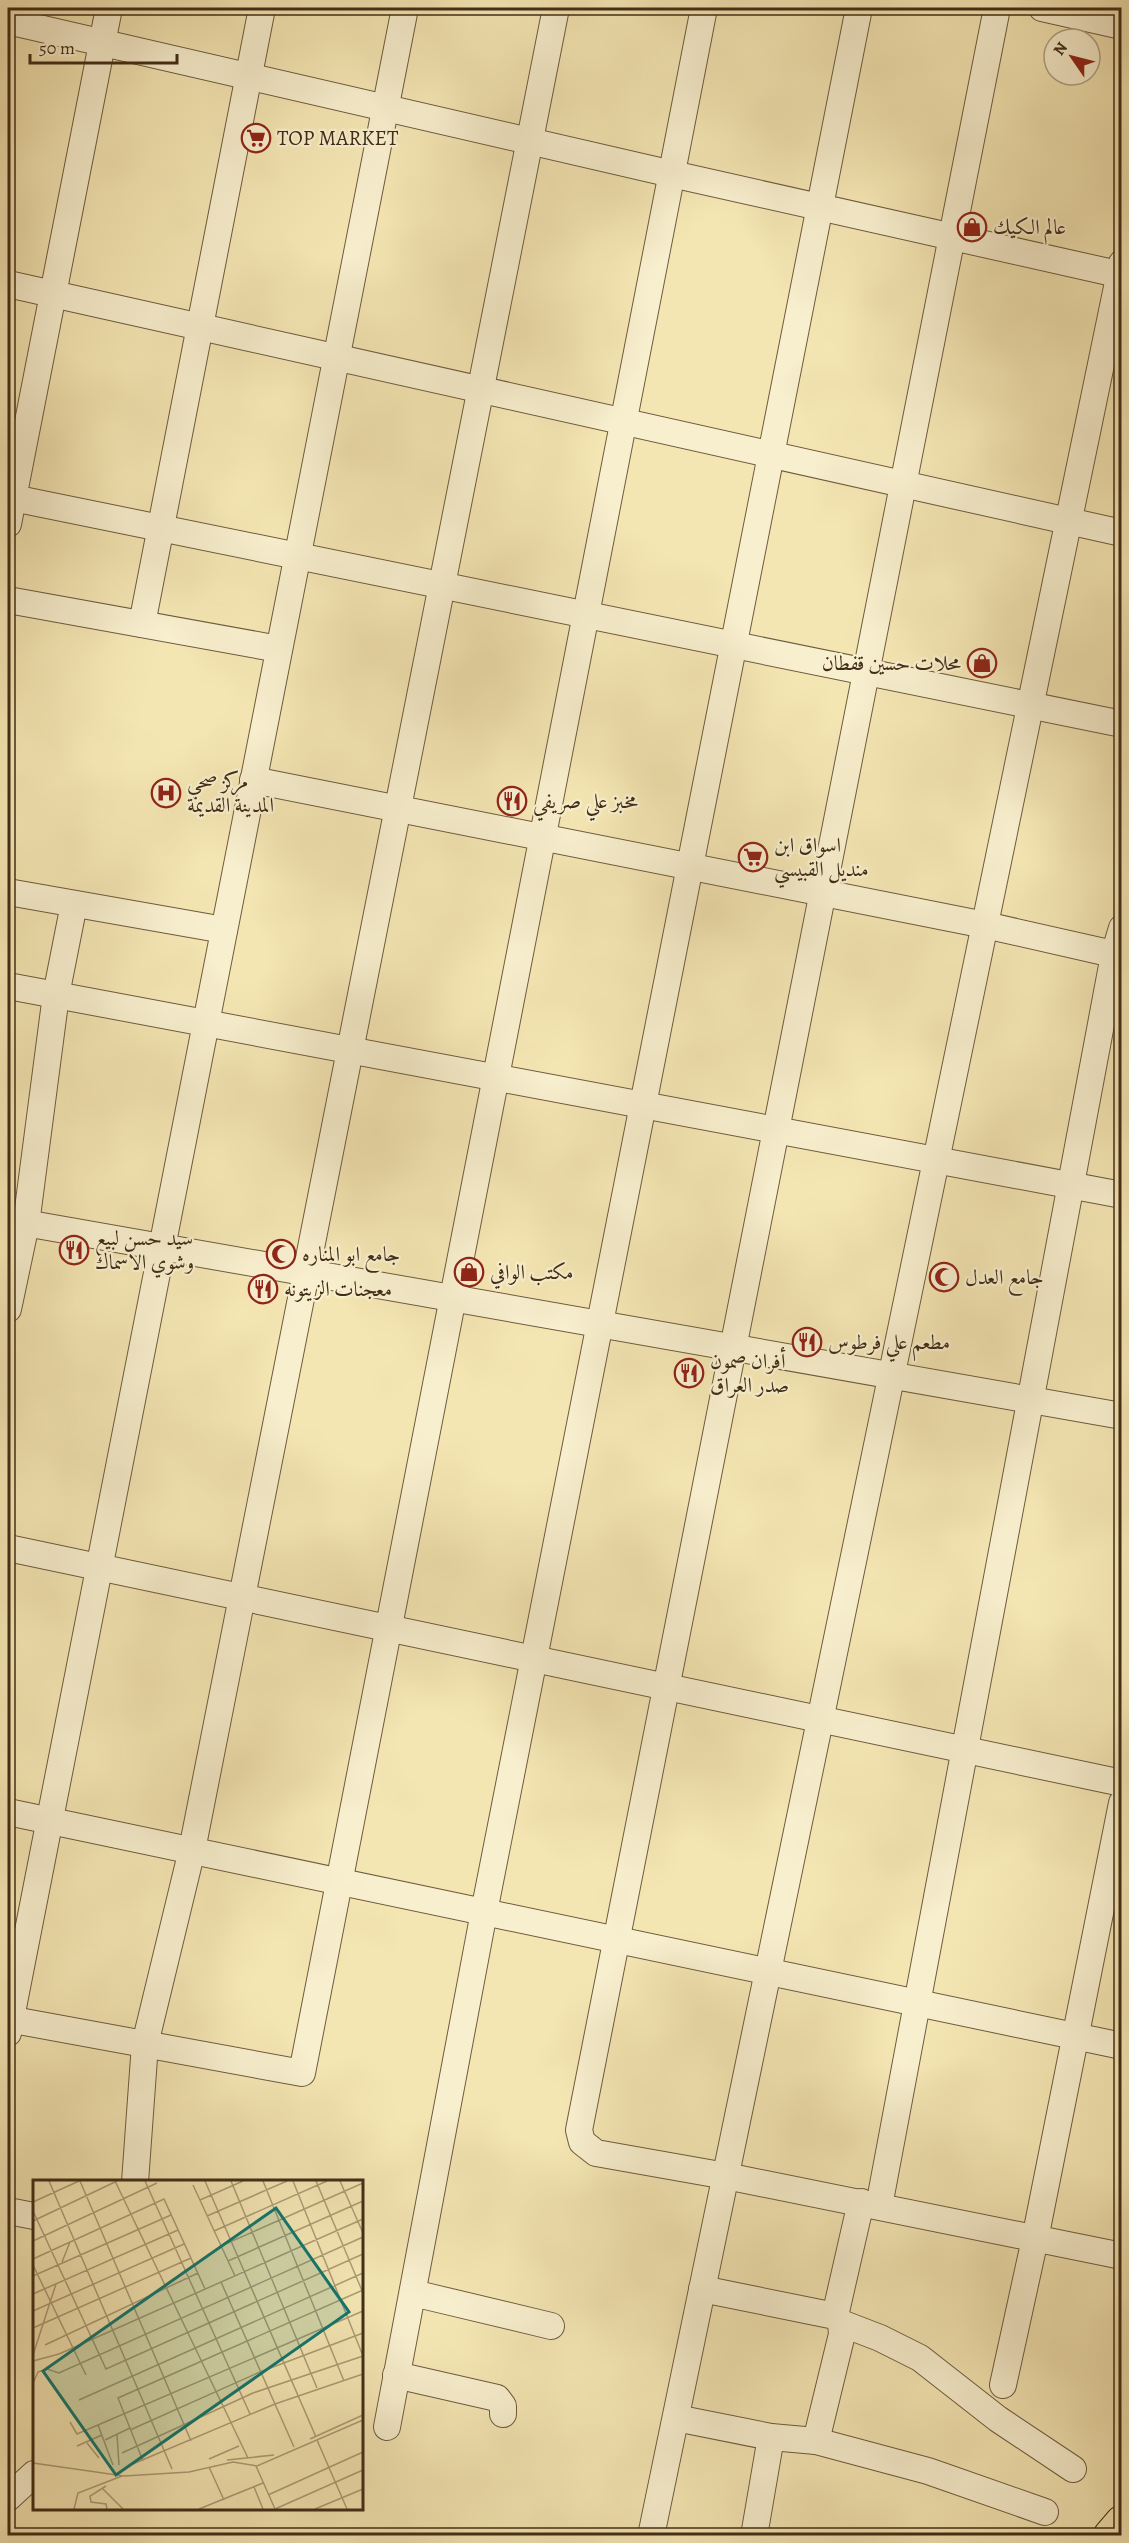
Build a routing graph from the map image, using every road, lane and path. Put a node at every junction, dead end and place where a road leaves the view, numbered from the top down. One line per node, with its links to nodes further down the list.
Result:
1 (109, 8): 11 (street)
2 (262, 8): 12 (street)
3 (405, 8): 13 (street)
4 (556, 8): 14 (street)
5 (704, 8): 15 (street)
6 (859, 8): 16 (street)
7 (997, 8): 17 (street)
8 (1042, 8): 10 (street)
9 (8, 21): 11 (street)
10 (1122, 26)
11 (102, 42): 12 (street); 20 (street)
12 (249, 76): 13 (street); 21 (street)
13 (386, 107): 14 (street); 22 (street)
14 (529, 140): 15 (street); 23 (street)
15 (672, 174): 16 (street); 24 (street)
16 (820, 206): 17 (street); 25 (street)
17 (952, 237): 18 (street); 26 (street)
18 (1121, 271): 28 (street)
19 (8, 284): 20 (street)
20 (52, 294): 21 (street); 27 (street)
21 (200, 327): 22 (street); 30 (street)
22 (336, 358): 23 (street); 32 (street)
23 (480, 390): 24 (street); 33 (street)
24 (623, 423): 25 (street); 35 (street)
25 (771, 455): 26 (street); 37 (street)
26 (903, 485): 28 (street); 39 (street)
27 (10, 498): 29 (street); 30 (street)
28 (1068, 521): 31 (street); 40 (street)
29 (8, 524)
30 (161, 529): 32 (street); 36 (street)
31 (1122, 533)
32 (297, 556): 33 (street); 38 (street)
33 (441, 586): 35 (street); 43 (street)
34 (8, 600): 36 (street)
35 (586, 616): 37 (street); 44 (street)
36 (142, 624): 38 (street)
37 (733, 645): 39 (street); 45 (street)
38 (279, 649): 42 (street)
39 (866, 672): 40 (street); 47 (street)
40 (1030, 706): 41 (street); 49 (street)
41 (1122, 724)
42 (253, 780): 43 (street); 51 (street)
43 (398, 809): 44 (street); 56 (street)
44 (543, 838): 45 (street); 57 (street)
45 (690, 867): 47 (street); 58 (street)
46 (8, 892): 48 (street)
47 (823, 893): 49 (street); 59 (street)
48 (74, 904): 51 (street); 54 (street)
49 (985, 925): 52 (street); 60 (street)
50 (1122, 928): 52 (street)
51 (224, 930): 55 (street)
52 (1118, 955): 61 (street)
53 (8, 986): 54 (street)
54 (56, 995): 55 (street); 63 (street)
55 (206, 1023): 56 (street); 64 (street)
56 (350, 1050): 57 (street); 65 (street)
57 (496, 1078): 58 (street); 66 (street)
58 (643, 1105): 59 (street); 68 (street)
59 (776, 1130): 60 (street); 69 (street)
60 (936, 1161): 61 (street); 70 (street)
61 (1071, 1186): 62 (street); 71 (street)
62 (1122, 1195)
63 (17, 1222): 64 (street); 67 (street)
64 (162, 1248): 65 (street); 74 (street)
65 (306, 1273): 66 (street); 75 (street)
66 (453, 1298): 68 (street); 76 (street)
67 (8, 1309)
68 (600, 1324): 69 (street); 77 (street)
69 (733, 1348): 70 (street); 78 (street)
70 (891, 1376): 71 (street); 79 (street)
71 (1030, 1400): 72 (street); 80 (street)
72 (1122, 1416)
73 (8, 1548): 74 (street)
74 (99, 1567): 75 (street); 84 (street)
75 (242, 1597): 76 (street); 85 (street)
76 (389, 1629): 77 (street); 86 (street)
77 (534, 1659): 78 (street); 87 (street)
78 (666, 1687): 79 (street); 88 (street)
79 (820, 1719): 80 (street); 89 (street)
80 (965, 1750): 81 (street); 90 (street)
81 (1122, 1783)
82 (1122, 1803): 92 (street)
83 (8, 1812): 84 (street)
84 (49, 1820): 85 (street); 91 (street)
85 (192, 1850): 86 (street); 93 (street)
86 (339, 1881): 87 (street); 93 (street)
87 (484, 1912): 88 (street); 103 (street)
88 (616, 1940): 89 (street); 95 (street)
89 (768, 1972): 90 (street); 95 (street)
90 (917, 2004): 92 (street); 97 (street)
91 (8, 2024): 93 (street)
92 (1074, 2037): 94 (street); 100 (street)
93 (145, 2044): 96 (street)
94 (1122, 2046)
95 (726, 2176): 97 (street); 102 (street)
96 (135, 2180)
97 (870, 2204): 100 (street); 104 (street)
98 (8, 2211): 99 (street)
99 (33, 2216)
100 (1035, 2239): 101 (street); 107 (street)
101 (1122, 2256)
102 (702, 2289): 104 (street); 109 (street)
103 (413, 2293): 105 (street); 106 (street)
104 (838, 2320): 112 (street); 113 (street)
105 (551, 2326)
106 (396, 2375): 108 (street); 110 (street)
107 (1003, 2385)
108 (503, 2414)
109 (676, 2418): 111 (street); 118 (street)
110 (387, 2427)
111 (771, 2437): 112 (street); 119 (street)
112 (816, 2441): 116 (street)
113 (1074, 2469)
114 (33, 2475): 115 (street)
115 (8, 2498)
116 (1045, 2512)
117 (1122, 2522): 120 (main road)
118 (651, 2535)
119 (754, 2535)
120 (1110, 2535)

